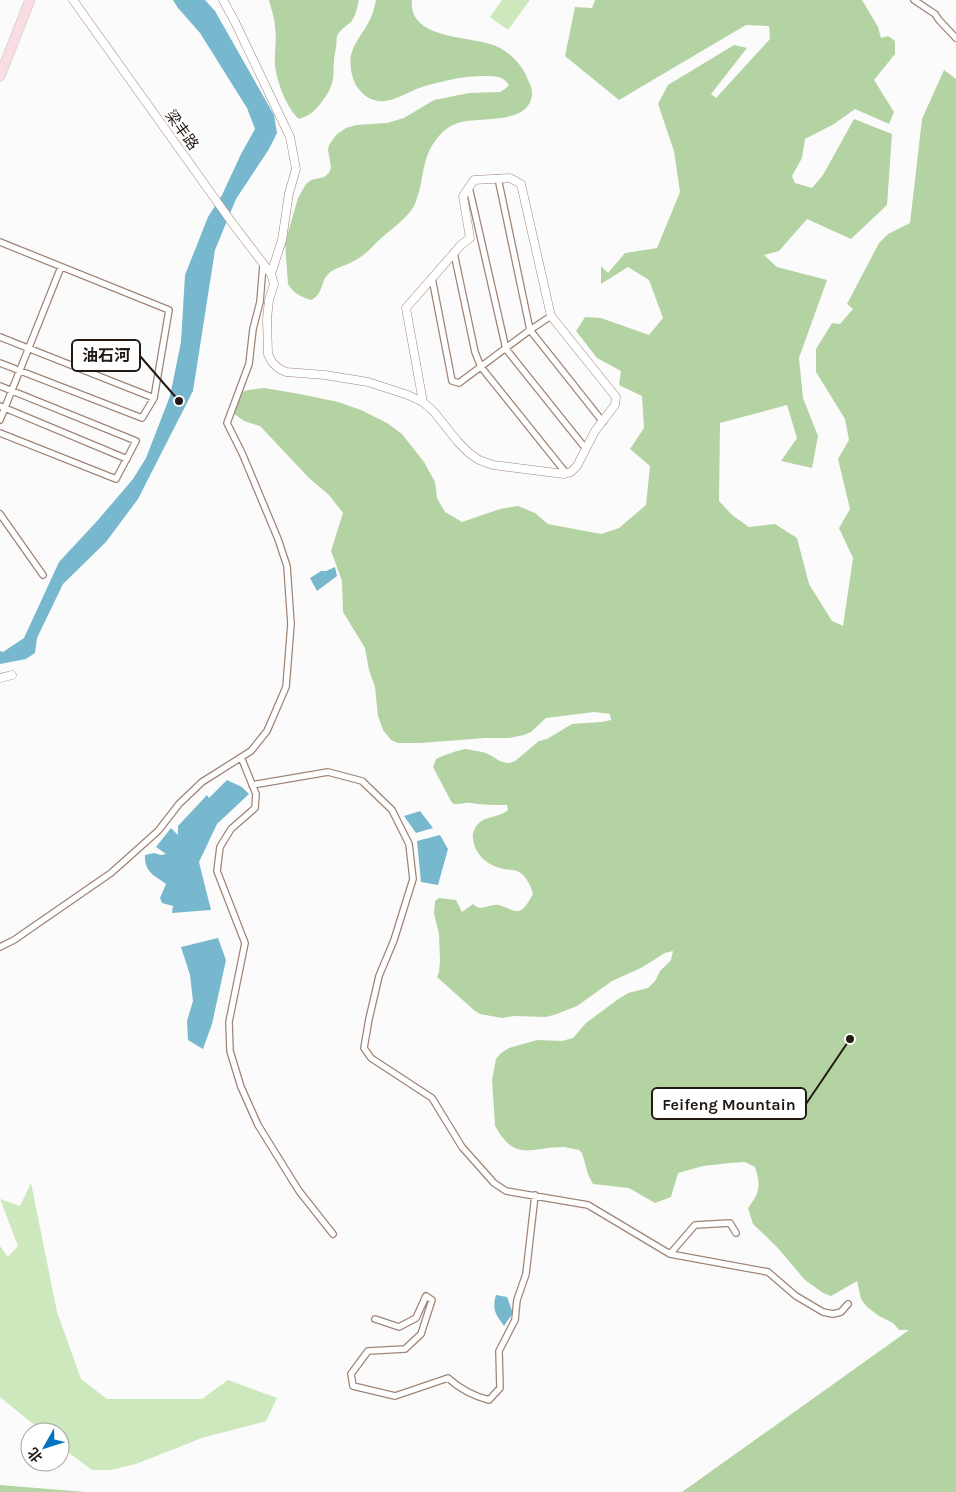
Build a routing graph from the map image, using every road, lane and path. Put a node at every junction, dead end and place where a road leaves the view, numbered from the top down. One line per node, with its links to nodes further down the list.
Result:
1 (30, 0): 6 (main road)
2 (73, 0): 11 (street, 梁丰路)
3 (223, 0): 13 (street)
4 (914, 0): 5 (street)
5 (956, 38)
6 (0, 76)
7 (498, 178): 8 (street); 15 (street); 16 (street)
8 (469, 187): 10 (street); 19 (street)
9 (0, 242): 12 (street)
10 (454, 253): 14 (street); 21 (street)
11 (263, 264): 13 (street, 梁丰路); 38 (street)
12 (61, 267): 18 (street); 25 (street)
13 (271, 274): 26 (street)
14 (432, 278): 21 (street); 26 (street)
15 (551, 316): 16 (street); 29 (street)
16 (530, 330): 19 (street); 29 (street)
17 (0, 336): 18 (street)
18 (29, 348): 22 (street); 25 (street)
19 (506, 349): 21 (street); 31 (street)
20 (0, 363): 22 (street)
21 (481, 367): 33 (street)
22 (20, 371): 24 (street); 25 (street)
23 (0, 386): 24 (street)
24 (12, 391): 27 (street); 32 (street)
25 (154, 398)
26 (423, 402): 33 (street)
27 (2, 407): 28 (street); 32 (street)
28 (0, 420)
29 (603, 422): 31 (street)
30 (0, 433): 32 (street)
31 (586, 449): 33 (street)
32 (126, 459)
33 (566, 473)
34 (0, 514): 35 (street)
35 (43, 575)
36 (12, 675): 37 (street)
37 (0, 678)
38 (241, 757): 39 (street); 40 (street)
39 (252, 785): 41 (street); 43 (street)
40 (0, 947)
41 (535, 1195): 44 (street); 46 (street)
42 (736, 1233): 44 (street)
43 (333, 1234)
44 (670, 1254): 45 (street)
45 (848, 1304)
46 (375, 1319)

